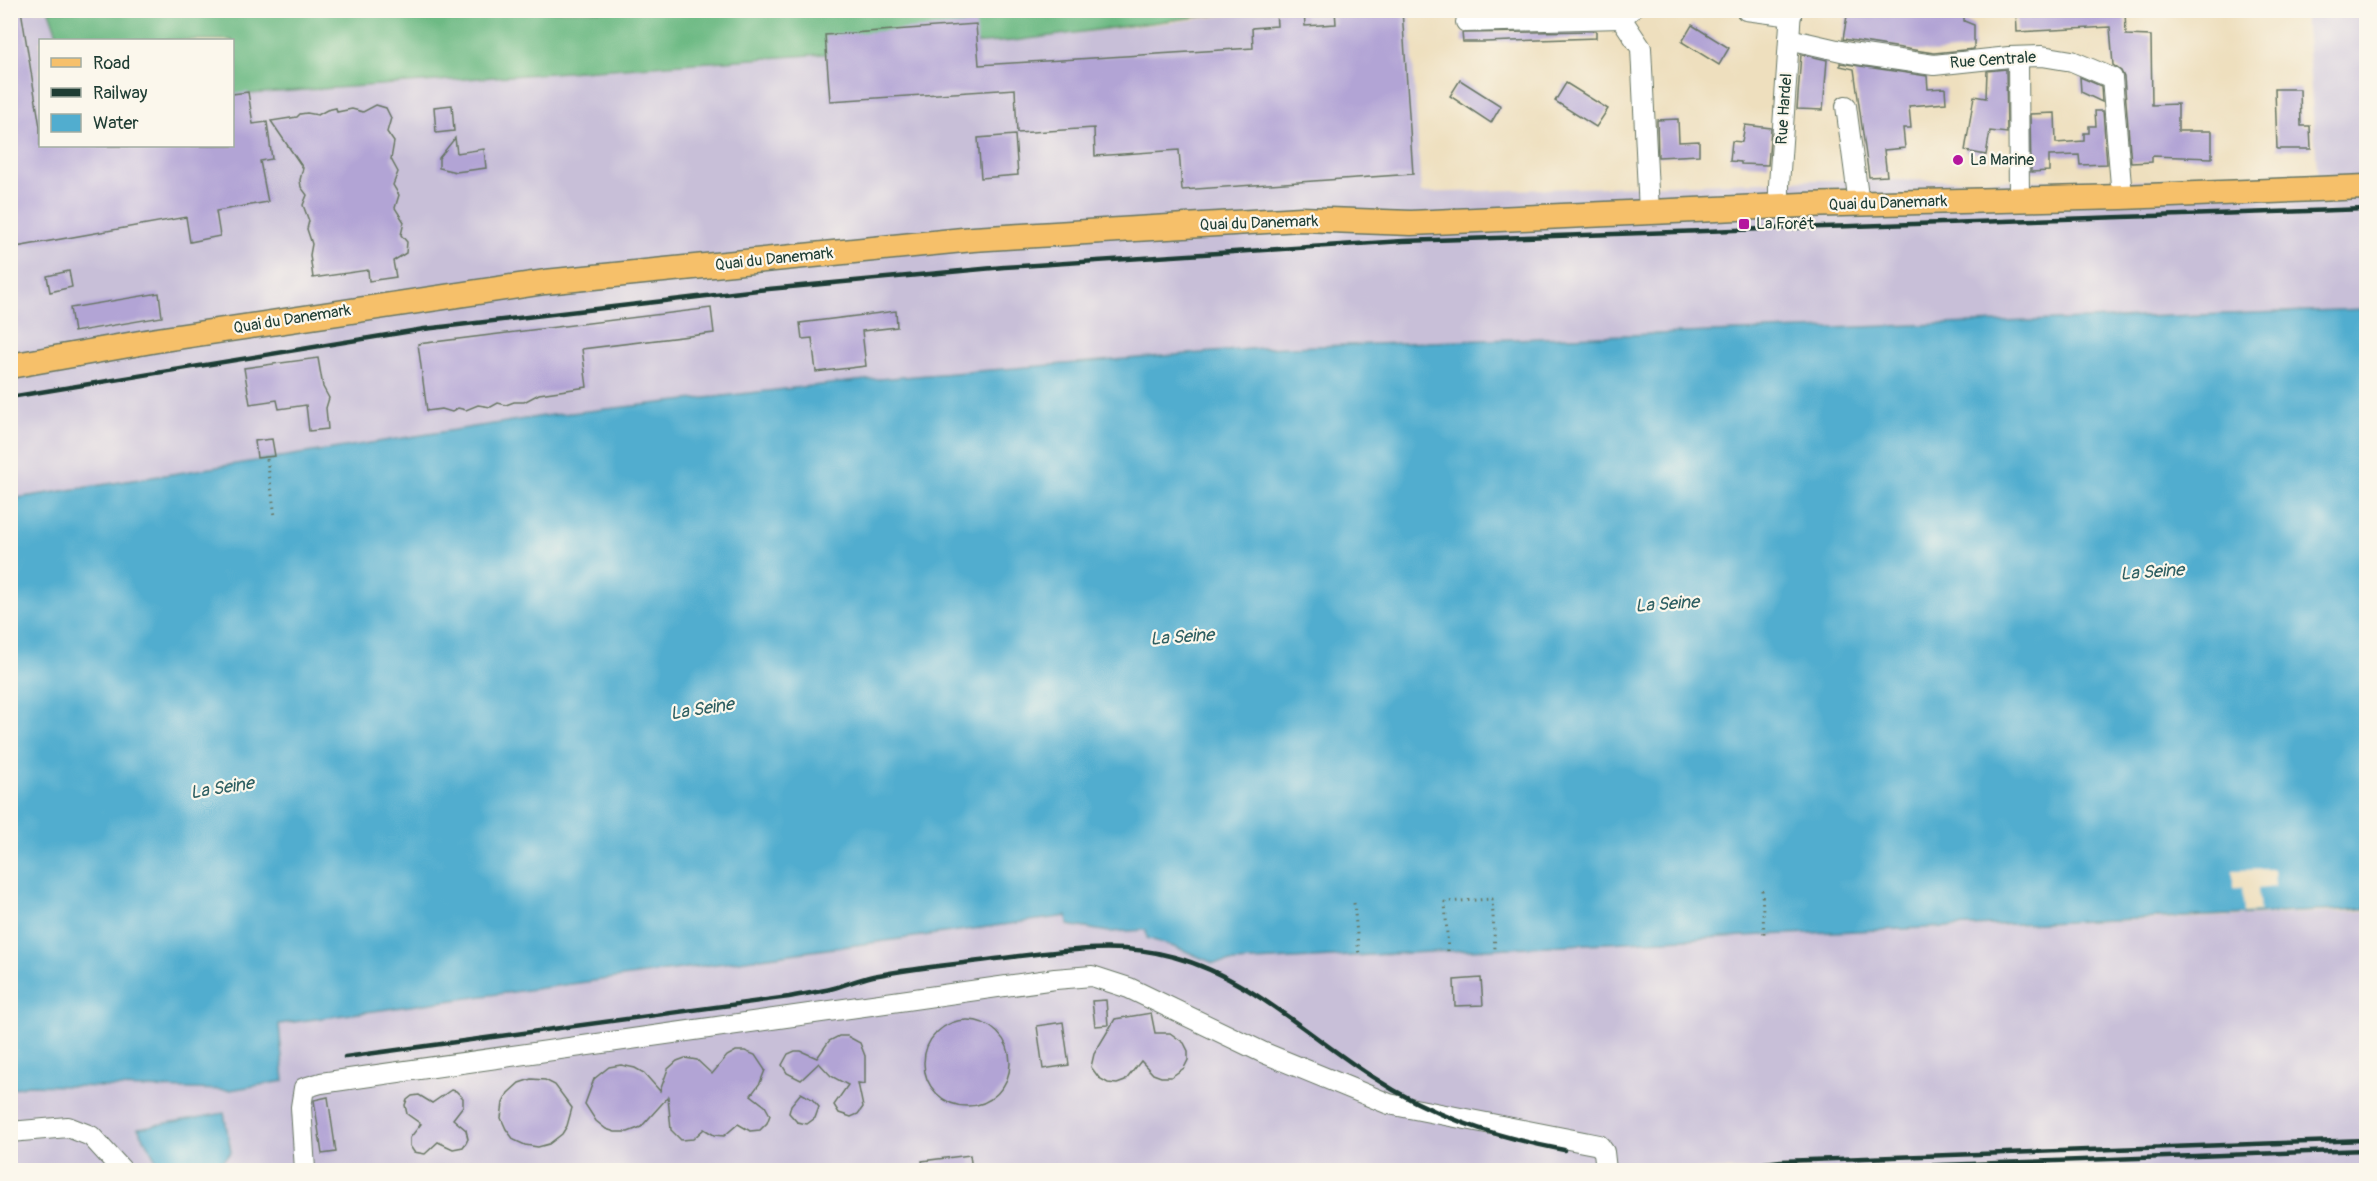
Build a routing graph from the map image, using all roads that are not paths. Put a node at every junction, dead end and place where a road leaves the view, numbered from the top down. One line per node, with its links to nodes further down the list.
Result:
1 (1746, 10): 3 (street)
2 (1623, 13): 4 (street); 13 (street)
3 (1791, 13): 5 (street, Rue Hardel)
4 (1466, 22)
5 (1789, 39): 6 (street, Rue Centrale); 12 (street, Rue Hardel)
6 (2018, 57): 9 (street, Rue Centrale); 10 (street)
7 (1846, 106): 11 (street)
8 (2367, 186): 9 (main road, Quai du Danemark)
9 (2122, 197): 10 (main road, Quai du Danemark)
10 (2019, 198): 11 (main road, Quai du Danemark)
11 (1859, 204): 12 (main road, Quai du Danemark)
12 (1779, 207): 13 (main road, Quai du Danemark)
13 (1649, 212): 14 (main road, Quai du Danemark)
14 (10, 366)
15 (10, 1132): 16 (street)
16 (122, 1170)
17 (304, 1170): 18 (street)
18 (1606, 1170)

